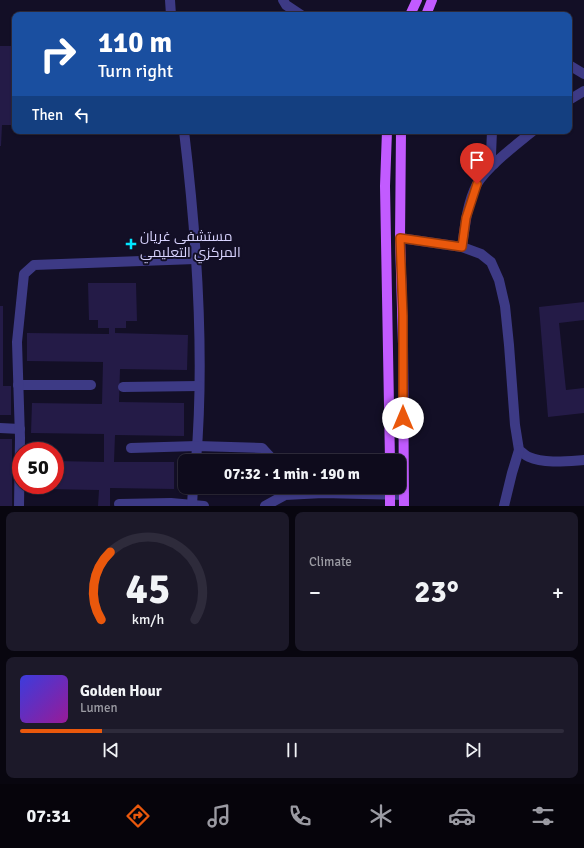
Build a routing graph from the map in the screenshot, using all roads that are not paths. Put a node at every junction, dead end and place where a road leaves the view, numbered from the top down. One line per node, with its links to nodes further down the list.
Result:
1 (170, 0): 5 (street)
2 (283, 0): 6 (street)
3 (416, 0): 7 (main road)
4 (432, 0): 8 (main road)
5 (171, 12)
6 (296, 12)
7 (411, 12)
8 (427, 12)
9 (572, 67): 10 (street)
10 (584, 74)
11 (584, 91): 12 (street)
12 (572, 98)
13 (184, 134): 21 (street)
14 (387, 134): 22 (main road)
15 (401, 134): 19 (main road)
16 (492, 134): 18 (street)
17 (529, 134): 18 (street)
18 (494, 164): 20 (street)
19 (400, 238): 20 (street); 23 (main road)
20 (462, 247): 32 (street)
21 (195, 259): 24 (street); 26 (street)
22 (388, 344): 23 (main road); 35 (main road)
23 (403, 344): 36 (main road)
24 (18, 385): 25 (street); 29 (street)
25 (91, 385)
26 (199, 386): 27 (street); 30 (street)
27 (123, 387)
28 (0, 428): 29 (street)
29 (20, 429): 45 (street)
30 (197, 446): 31 (street); 33 (street); 34 (street)
31 (131, 448)
32 (519, 450): 37 (street); 50 (street)
33 (196, 454)
34 (268, 454)
35 (390, 454)
36 (402, 454)
37 (584, 460)
38 (193, 494): 44 (street)
39 (304, 494): 47 (street)
40 (390, 494): 48 (main road)
41 (400, 494): 42 (street)
42 (404, 495): 49 (main road)
43 (119, 504): 44 (street)
44 (192, 505): 46 (street)
45 (19, 506)
46 (204, 506)
47 (265, 506)
48 (390, 506)
49 (404, 506)
50 (504, 506)

